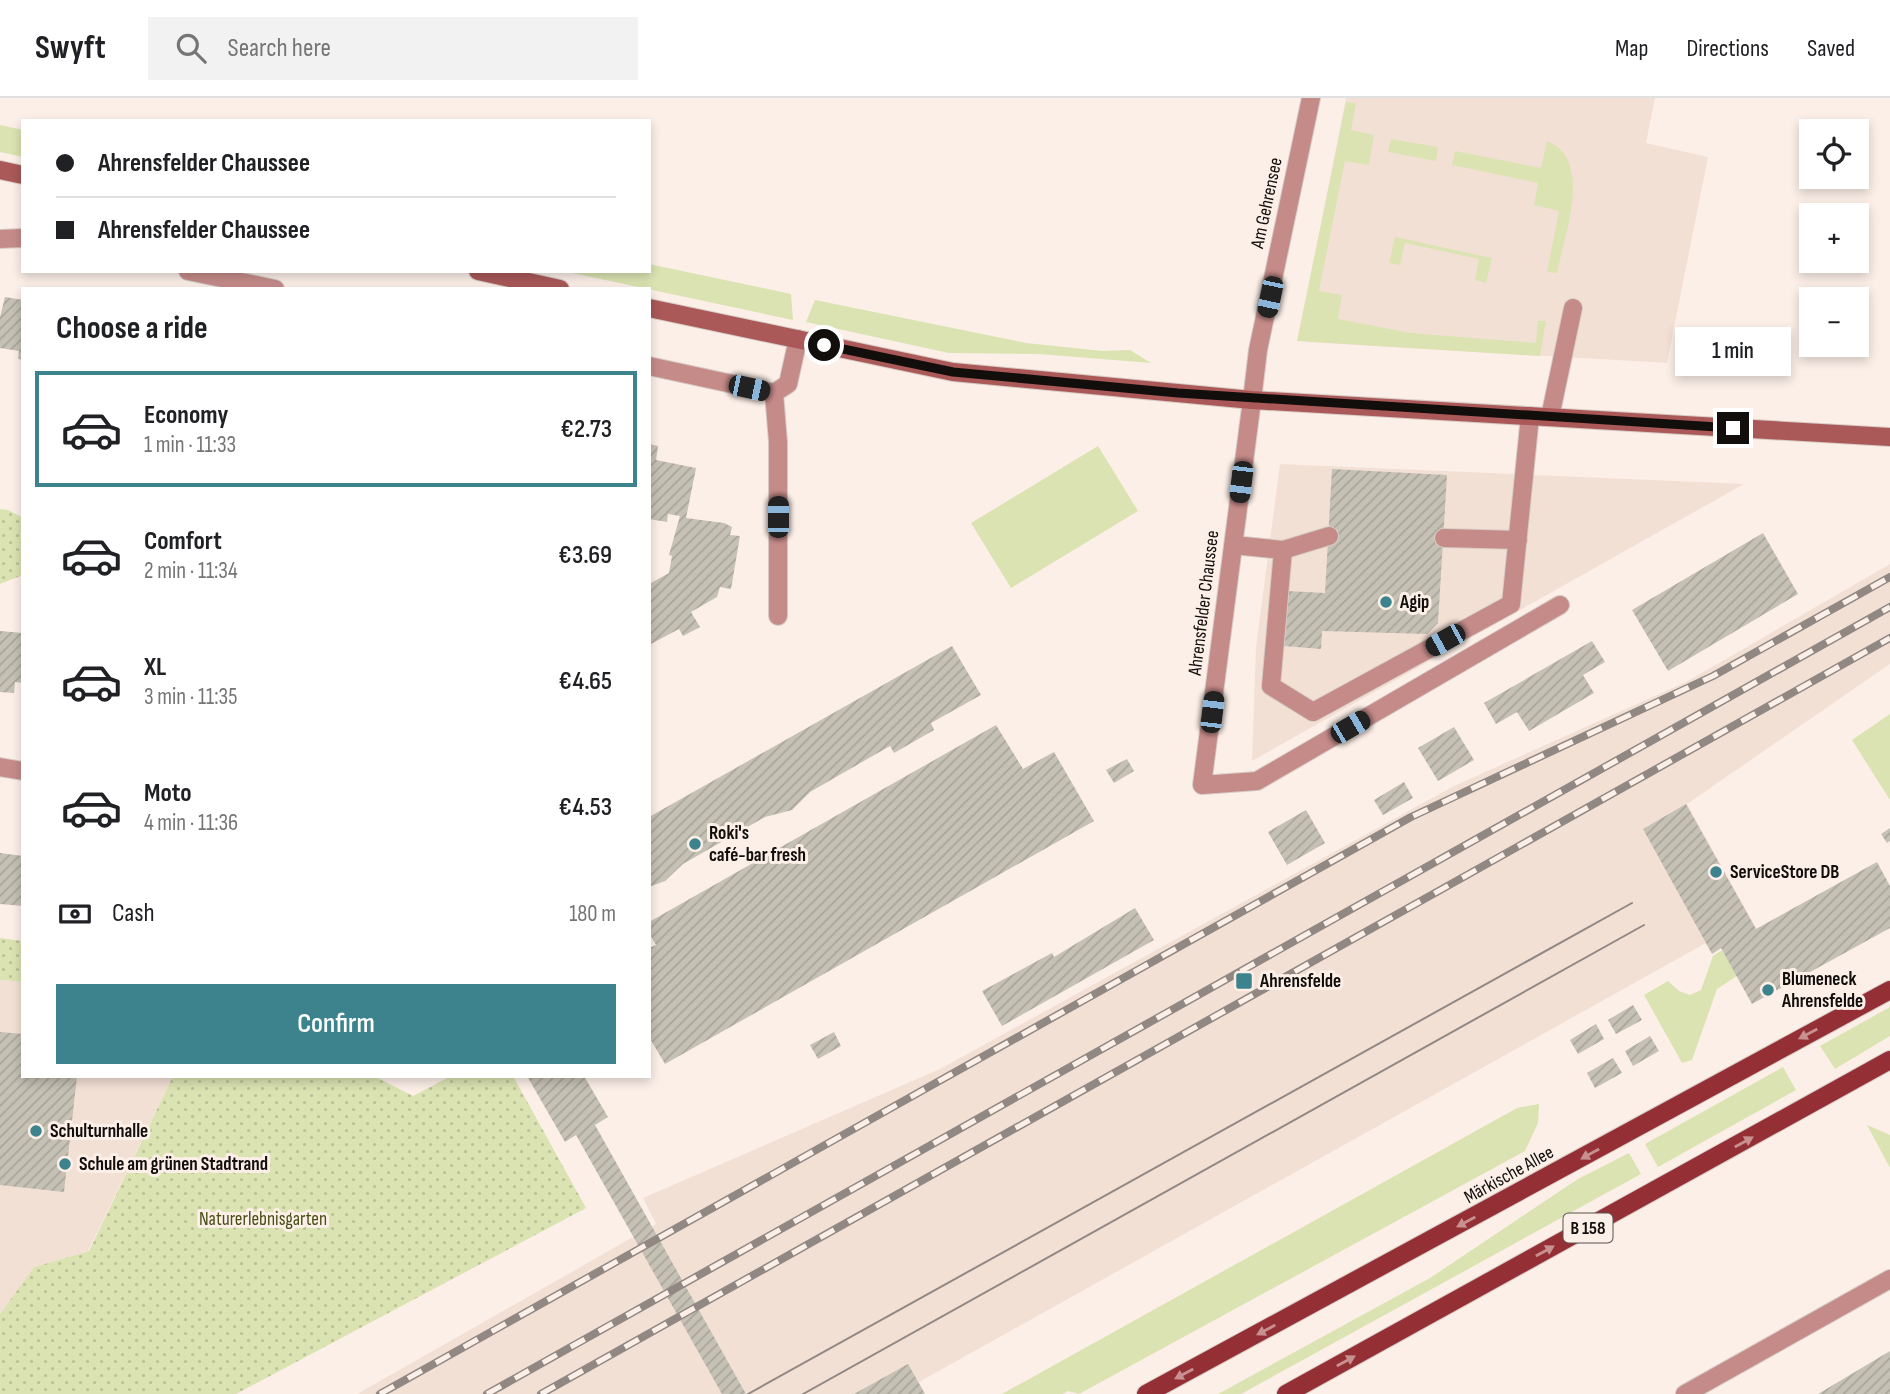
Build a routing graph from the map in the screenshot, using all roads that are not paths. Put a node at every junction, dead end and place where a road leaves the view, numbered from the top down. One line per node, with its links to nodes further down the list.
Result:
1 (1311, 98): 15 (street, Am Gehrensee)
2 (0, 170): 3 (main road)
3 (21, 175)
4 (21, 238): 5 (street)
5 (0, 239)
6 (198, 273): 8 (street)
7 (487, 273): 9 (main road)
8 (265, 287)
9 (551, 287)
10 (651, 308): 12 (main road)
11 (1573, 308): 17 (street)
12 (798, 339): 14 (street); 15 (main road)
13 (651, 366): 14 (street)
14 (774, 393): 25 (street)
15 (1252, 400): 16 (main road); 22 (street, Ahrensfelder Chaussee)
16 (1530, 416): 17 (main road); 21 (street)
17 (1550, 417): 18 (main road)
18 (1890, 437)
19 (1329, 536): 23 (street)
20 (1444, 538): 21 (street)
21 (1518, 540): 23 (street)
22 (1233, 545): 23 (street); 24 (street, Ahrensfelder Chaussee)
23 (1283, 550)
24 (1560, 605)
25 (778, 616)
26 (0, 768): 27 (street)
27 (21, 771)
28 (1890, 990): 31 (main road, Märkische Allee, one-way to 31)
29 (1890, 1060): 32 (main road, B 158, one-way to 29)
30 (1890, 1279): 33 (street)
31 (1146, 1394)
32 (1286, 1394)
33 (1685, 1394)

